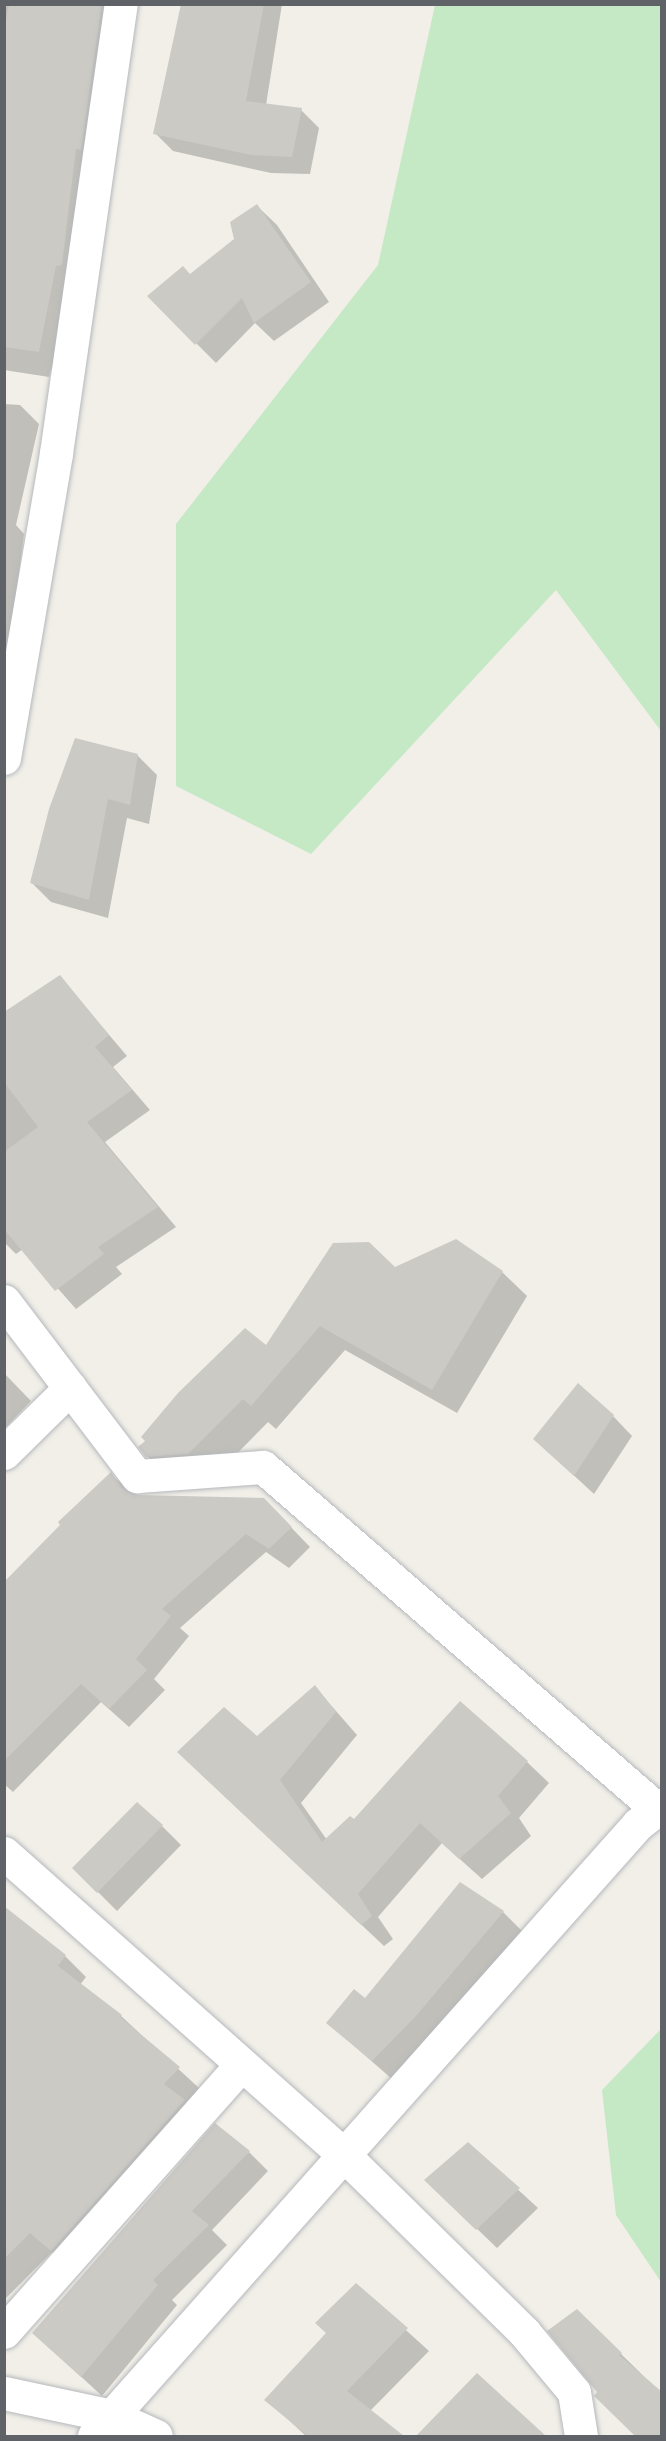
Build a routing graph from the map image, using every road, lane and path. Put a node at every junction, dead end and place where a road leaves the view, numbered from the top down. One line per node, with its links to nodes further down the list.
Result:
1 (121, 4): 2 (street)
2 (6, 738)
3 (4, 1301): 4 (street)
4 (70, 1388): 5 (street); 6 (street)
5 (4, 1453)
6 (659, 1807): 9 (street)
7 (4, 1852): 8 (street)
8 (241, 2065): 9 (street); 10 (street)
9 (346, 2157): 12 (street); 14 (street)
10 (4, 2332)
11 (4, 2393): 12 (street)
12 (103, 2426): 13 (street)
13 (156, 2436)
14 (581, 2436)

